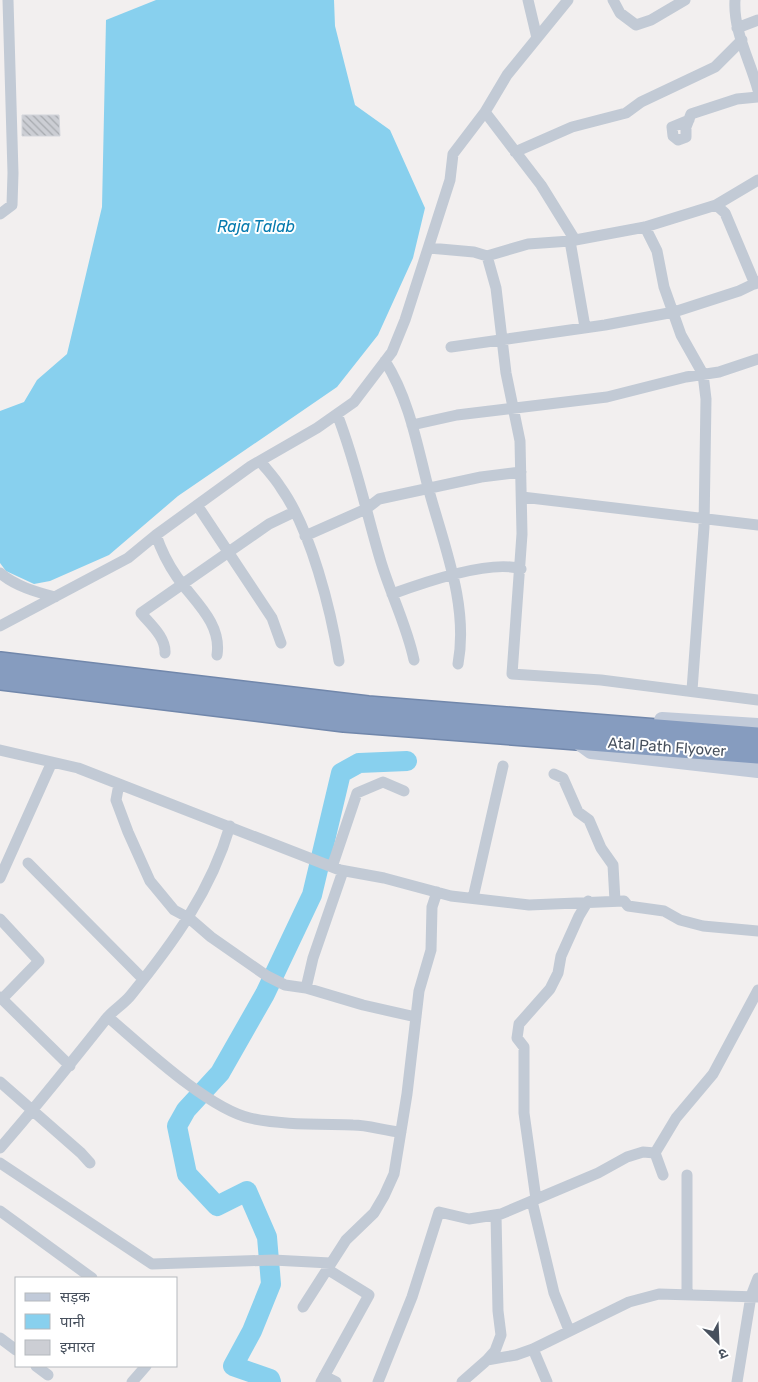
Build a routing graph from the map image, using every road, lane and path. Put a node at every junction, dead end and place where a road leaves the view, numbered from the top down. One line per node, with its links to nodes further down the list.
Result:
1 (8, 0): 18 (street)
2 (528, 0): 9 (street)
3 (568, 0): 9 (street)
4 (613, 0): 5 (street)
5 (685, 0)
6 (735, 0): 8 (street)
7 (758, 20): 8 (street)
8 (737, 28): 10 (street)
9 (537, 38): 13 (street)
10 (742, 40): 11 (street); 15 (street)
11 (758, 90)
12 (758, 97): 14 (street)
13 (484, 112): 15 (street); 21 (street)
14 (689, 120)
15 (514, 152): 20 (street)
16 (758, 180): 17 (street)
17 (716, 205): 19 (street); 23 (street)
18 (0, 214)
19 (645, 227): 20 (street); 24 (street)
20 (573, 240): 22 (street); 25 (street)
21 (429, 248): 22 (street); 29 (street)
22 (488, 256): 26 (street)
23 (757, 283): 24 (street)
24 (674, 312): 25 (street); 30 (street)
25 (585, 327): 26 (street)
26 (502, 339): 27 (street); 31 (street)
27 (451, 347)
28 (758, 359): 30 (street)
29 (386, 361): 32 (street); 33 (street)
30 (703, 374): 31 (street); 41 (street)
31 (513, 408): 33 (street); 35 (street)
32 (336, 414): 34 (street); 39 (street)
33 (412, 425): 36 (street)
34 (260, 461): 38 (street); 40 (street)
35 (521, 472): 36 (street); 37 (street)
36 (429, 490): 39 (street); 48 (street)
37 (522, 497): 41 (street); 46 (street)
38 (197, 505): 43 (street); 45 (street)
39 (366, 509): 44 (street); 50 (street)
40 (294, 512): 44 (street); 45 (street)
41 (704, 520): 42 (street); 64 (street)
42 (758, 524)
43 (156, 535): 49 (street); 51 (street)
44 (305, 536): 58 (street)
45 (229, 551): 49 (street); 53 (street)
46 (521, 569): 48 (street); 64 (street)
47 (0, 573): 51 (street)
48 (452, 575): 50 (street); 60 (street)
49 (182, 584): 54 (street); 55 (street)
50 (392, 594): 57 (street)
51 (55, 597): 52 (street)
52 (0, 626)
53 (281, 643)
54 (165, 653)
55 (217, 655)
56 (0, 658): 62 (street)
57 (414, 660)
58 (339, 661)
59 (0, 663): 62 (highway)
60 (458, 664)
61 (0, 679): 62 (highway)
62 (73, 679): 63 (street); 67 (highway, Atal Path Flyover)
63 (0, 683)
64 (692, 690): 65 (street)
65 (758, 700)
66 (758, 726): 67 (street)
67 (576, 733): 68 (highway, Atal Path Flyover); 74 (street)
68 (602, 735): 69 (highway, Atal Path Flyover); 71 (highway, Atal Path Flyover)
69 (758, 738)
70 (0, 750): 72 (street)
71 (758, 754)
72 (52, 762): 76 (street); 81 (street)
73 (503, 766): 83 (street)
74 (758, 770)
75 (554, 774): 85 (street)
76 (119, 784): 78 (street); 86 (street)
77 (404, 791): 80 (street)
78 (230, 826): 80 (street); 86 (street)
79 (28, 863): 89 (street)
80 (337, 869): 82 (street); 90 (street)
81 (0, 878)
82 (437, 892): 83 (street); 94 (street)
83 (473, 898): 84 (street)
84 (588, 901): 85 (street); 105 (street)
85 (615, 901): 88 (street)
86 (189, 918): 89 (street); 90 (street)
87 (0, 919): 92 (street)
88 (758, 931)
89 (143, 979): 93 (street)
90 (306, 988): 94 (street)
91 (758, 990): 100 (street)
92 (1, 998): 95 (street)
93 (108, 1017): 95 (street); 98 (street)
94 (416, 1017): 98 (street)
95 (70, 1066): 97 (street)
96 (0, 1082): 97 (street)
97 (32, 1110): 99 (street); 102 (street)
98 (401, 1132): 108 (street)
99 (0, 1148)
100 (654, 1153): 103 (street); 105 (street)
101 (0, 1163): 108 (street)
102 (90, 1164)
103 (663, 1175)
104 (687, 1175): 111 (street)
105 (534, 1200): 107 (street); 114 (street)
106 (0, 1211): 109 (street)
107 (496, 1215): 118 (street); 125 (street)
108 (328, 1266): 113 (street); 122 (street)
109 (91, 1277)
110 (758, 1278): 112 (street)
111 (687, 1295): 112 (street); 114 (street)
112 (755, 1297): 128 (street)
113 (304, 1307)
114 (570, 1330): 117 (street)
115 (0, 1338): 116 (street)
116 (15, 1349)
117 (533, 1349): 118 (street); 127 (street)
118 (487, 1360): 126 (street)
119 (37, 1367): 121 (street)
120 (145, 1367): 123 (street)
121 (48, 1375)
122 (323, 1379): 124 (street)
123 (132, 1382)
124 (336, 1382)
125 (378, 1382)
126 (462, 1382)
127 (547, 1382)
128 (737, 1382)

